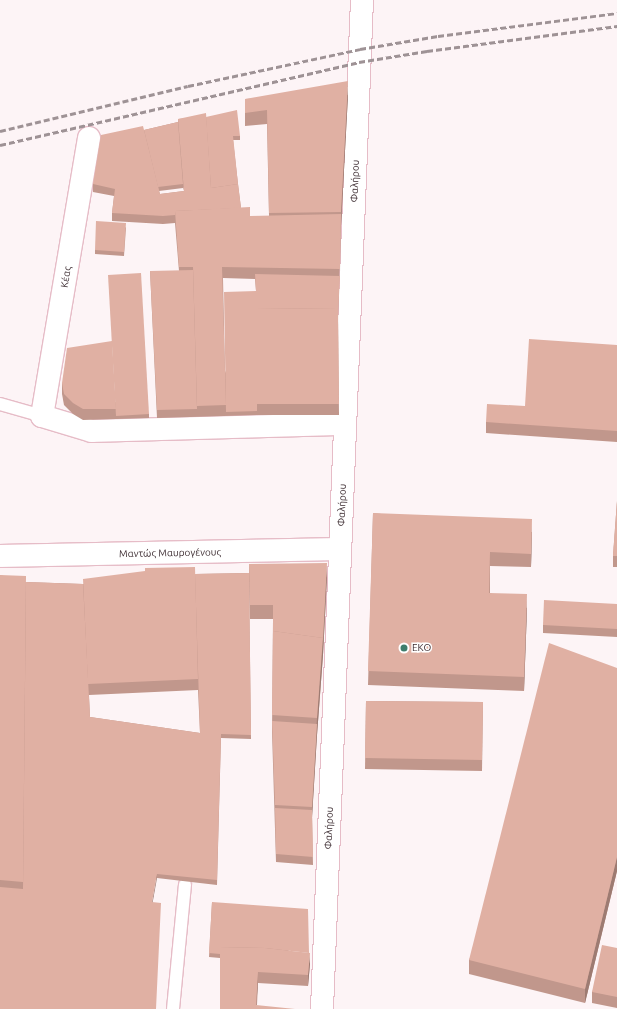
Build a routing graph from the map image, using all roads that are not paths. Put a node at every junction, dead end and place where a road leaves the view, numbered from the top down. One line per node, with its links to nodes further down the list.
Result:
1 (362, 0): 5 (street, Φαλήρου)
2 (89, 138): 4 (street, Κέας)
3 (0, 404): 4 (lane)
4 (42, 416): 5 (street)
5 (345, 424): 6 (street, Φαλήρου)
6 (340, 549): 7 (street, Μαντώς Μαυρογένους); 10 (street, Φαλήρου)
7 (0, 556)
8 (185, 886): 9 (lane)
9 (173, 1009)
10 (322, 1009)

